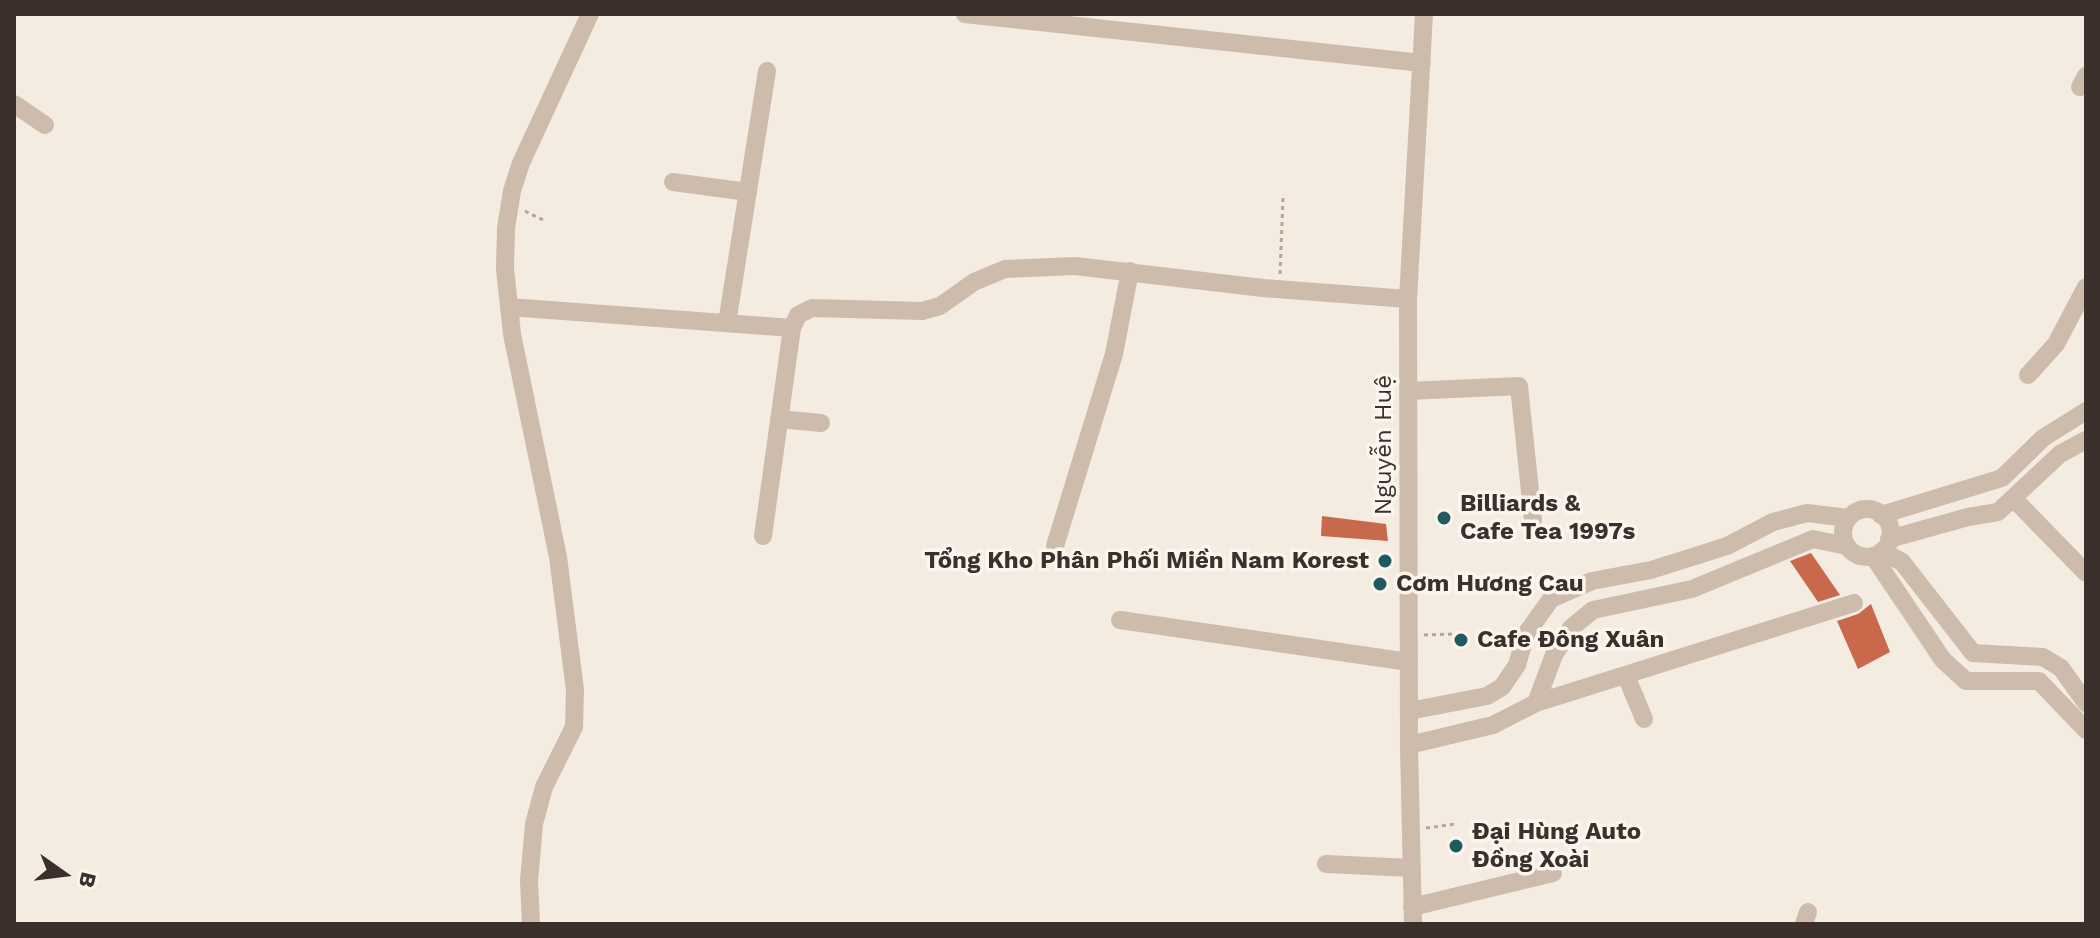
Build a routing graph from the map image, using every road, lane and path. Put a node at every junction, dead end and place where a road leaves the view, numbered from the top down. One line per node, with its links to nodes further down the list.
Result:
1 (590, 14): 11 (street)
2 (965, 14): 4 (street)
3 (1424, 14): 4 (street, Nguyễn Huệ)
4 (1422, 63): 16 (street, Nguyễn Huệ)
5 (767, 71): 9 (street)
6 (14, 104): 7 (street)
7 (45, 125)
8 (673, 182): 9 (street)
9 (748, 192): 18 (street)
10 (1283, 198): 15 (path)
11 (511, 204): 12 (path); 17 (street)
12 (545, 221)
13 (1130, 271): 15 (street); 19 (street); 31 (street)
14 (2086, 287): 20 (street)
15 (1280, 289): 16 (street)
16 (1408, 299): 21 (street, Nguyễn Huệ)
17 (509, 307): 18 (street); 53 (street)
18 (727, 323): 19 (street)
19 (792, 328): 23 (street)
20 (2028, 375)
21 (1408, 391): 29 (street); 38 (street, Nguyễn Huệ)
22 (2086, 411): 27 (street)
23 (779, 419): 24 (street); 30 (street)
24 (821, 423)
25 (2086, 440): 26 (street)
26 (2013, 498): 33 (street); 34 (street)
27 (1881, 515): 28 (street); 33 (street)
28 (1848, 518): 32 (street); 43 (street)
29 (1533, 520)
30 (763, 536)
31 (1055, 546)
32 (1847, 546): 33 (street); 41 (street)
33 (1881, 549): 42 (street); 42 (street)
34 (2086, 573)
35 (1854, 603): 40 (street)
36 (1120, 620): 39 (street)
37 (1455, 634): 38 (path)
38 (1408, 636): 39 (street, Nguyễn Huệ)
39 (1409, 662): 43 (street, Nguyễn Huệ)
40 (1627, 678): 41 (street); 44 (street)
41 (1536, 703): 46 (street)
42 (2082, 703): 45 (street)
43 (1409, 711): 46 (street, Nguyễn Huệ)
44 (1644, 719)
45 (2086, 730)
46 (1409, 745): 48 (street, Nguyễn Huệ)
47 (1456, 824): 48 (path)
48 (1411, 831): 50 (street, Nguyễn Huệ)
49 (1326, 864): 50 (street)
50 (1412, 868): 52 (street, Nguyễn Huệ)
51 (1553, 873): 52 (street)
52 (1412, 916)
53 (531, 924)

